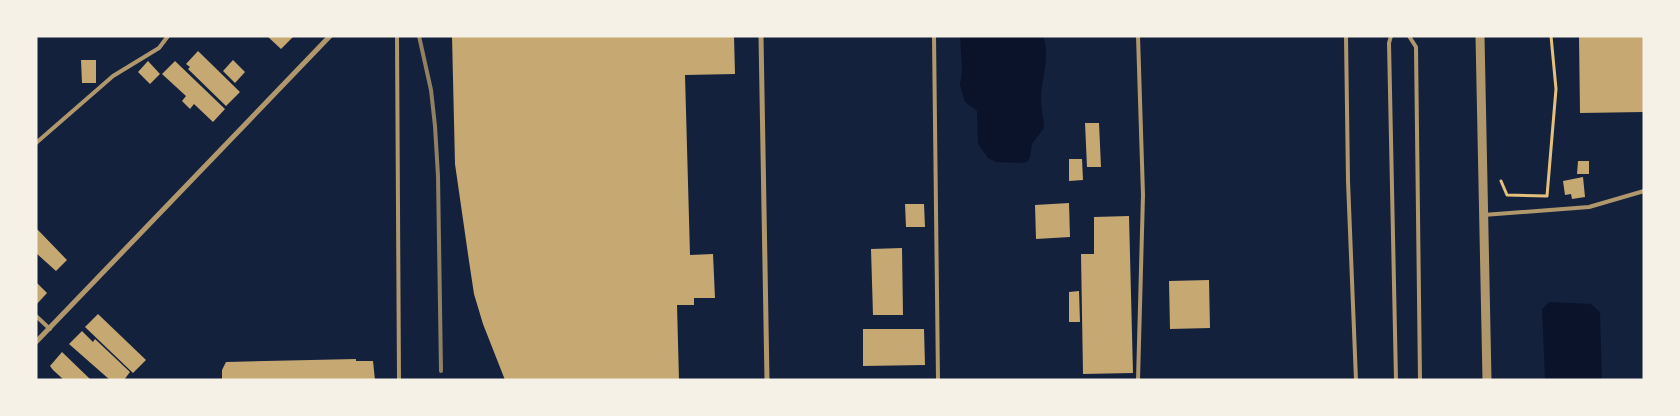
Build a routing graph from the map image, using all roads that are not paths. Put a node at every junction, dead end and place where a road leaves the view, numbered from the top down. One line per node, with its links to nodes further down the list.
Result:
1 (168, 36): 11 (lane)
2 (330, 36): 15 (street)
3 (397, 36): 17 (lane)
4 (761, 36): 18 (street)
5 (934, 36): 19 (lane)
6 (1138, 36): 20 (lane)
7 (1346, 36): 21 (lane)
8 (1391, 36): 22 (lane)
9 (1408, 36): 23 (lane)
10 (1480, 36): 13 (street)
11 (36, 143)
12 (1644, 191): 13 (lane)
13 (1483, 215): 24 (street)
14 (36, 316): 15 (lane)
15 (50, 329): 16 (street)
16 (36, 342)
17 (399, 380)
18 (767, 380)
19 (938, 380)
20 (1138, 380)
21 (1356, 380)
22 (1396, 380)
23 (1420, 380)
24 (1487, 380)

